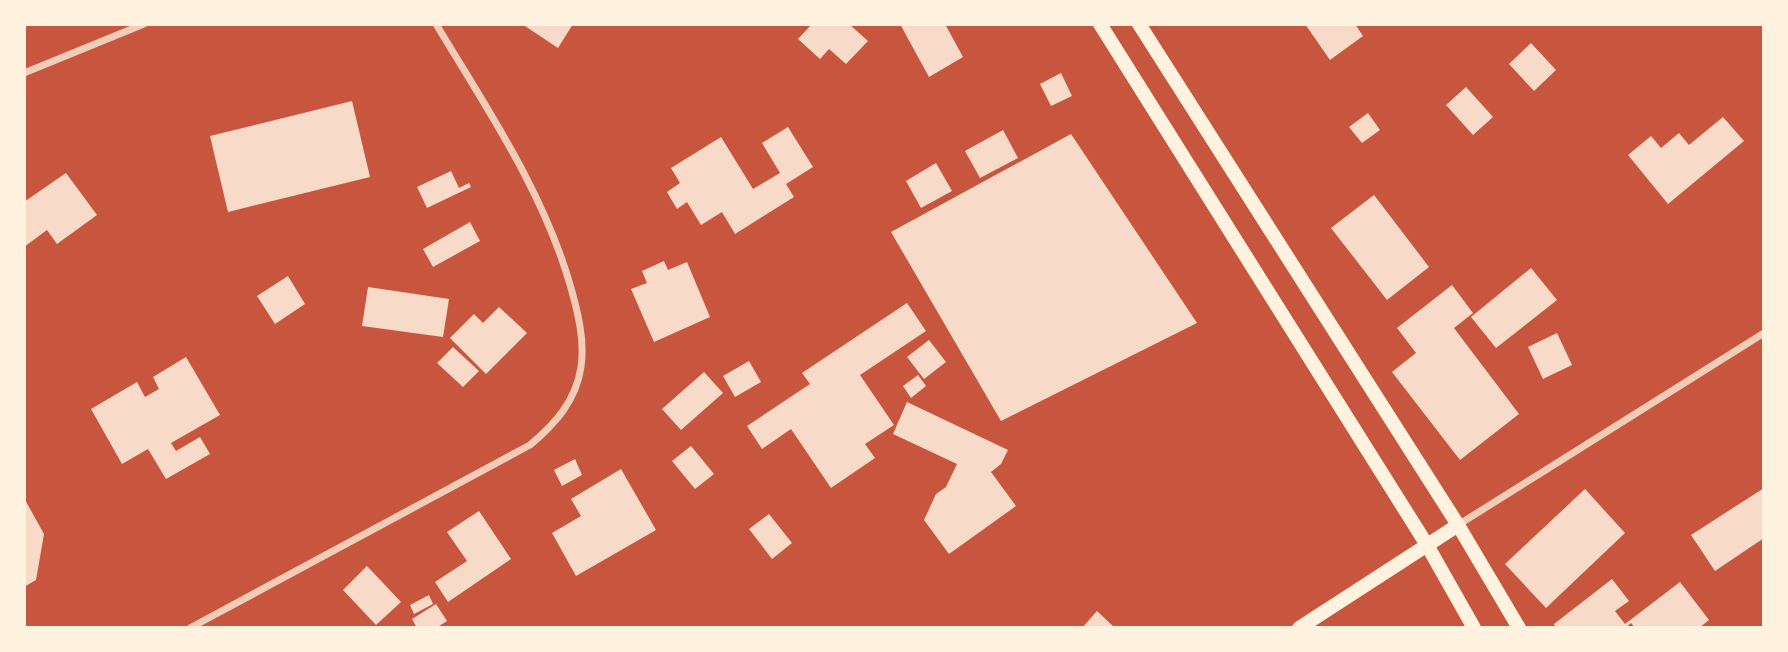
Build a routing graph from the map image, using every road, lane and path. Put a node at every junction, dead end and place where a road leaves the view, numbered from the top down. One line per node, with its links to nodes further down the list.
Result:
1 (144, 24): 5 (street)
2 (436, 24): 9 (street)
3 (1100, 24): 8 (main road)
4 (1139, 24): 7 (main road)
5 (24, 73)
6 (1763, 333): 7 (street)
7 (1458, 525): 8 (main road); 12 (main road)
8 (1427, 545): 10 (main road); 11 (main road)
9 (190, 628)
10 (1298, 628)
11 (1475, 628)
12 (1518, 628)

